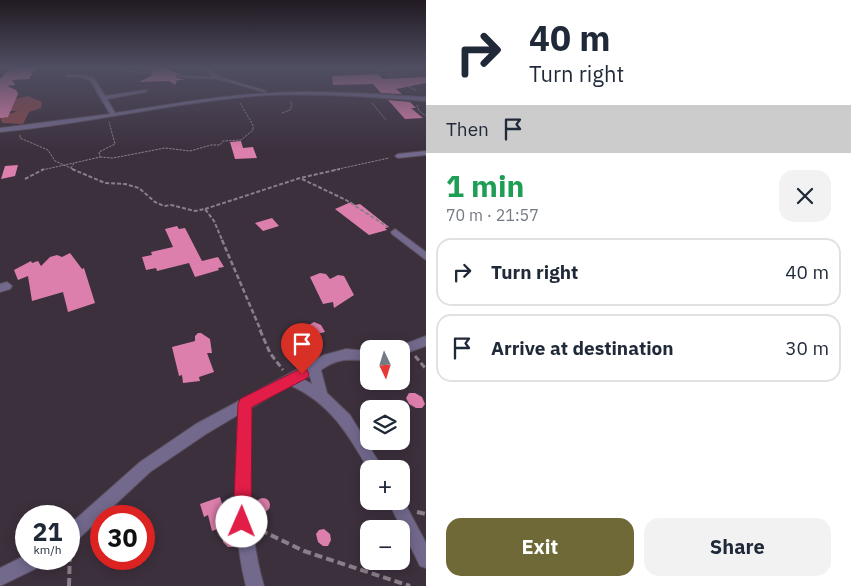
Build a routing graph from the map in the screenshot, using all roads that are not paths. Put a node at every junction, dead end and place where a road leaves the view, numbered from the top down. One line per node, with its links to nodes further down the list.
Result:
1 (102, 95): 5 (street)
2 (118, 95): 5 (street)
3 (257, 95): 7 (street)
4 (315, 95): 6 (street)
5 (104, 98): 7 (street)
6 (426, 99)
7 (111, 115): 8 (street)
8 (0, 130)
9 (426, 153): 10 (street)
10 (398, 156)
11 (395, 232): 12 (street)
12 (426, 257)
13 (426, 341): 14 (street)
14 (410, 347)
15 (360, 355): 16 (street)
16 (314, 368): 17 (street); 18 (street)
17 (290, 379): 18 (street); 19 (street)
18 (322, 396): 20 (street)
19 (245, 404): 22 (street); 26 (street)
20 (370, 460)
21 (401, 510): 23 (street)
22 (80, 527)
23 (426, 560)
24 (15, 570): 25 (street)
25 (0, 577)
26 (255, 586)

